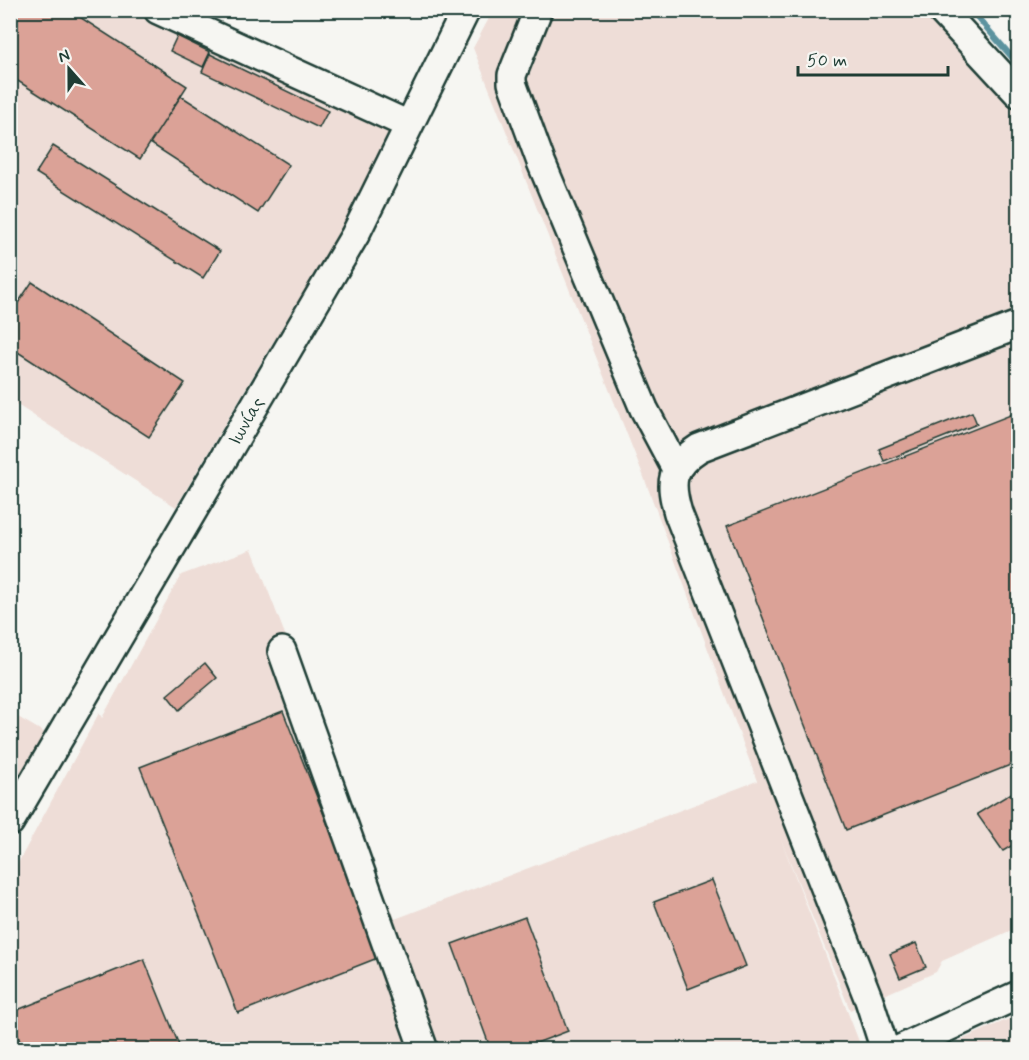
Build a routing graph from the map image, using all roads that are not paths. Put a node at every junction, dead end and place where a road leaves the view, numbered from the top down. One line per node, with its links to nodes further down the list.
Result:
1 (158, 10): 6 (street)
2 (466, 10): 6 (street, Ιωνίας)
3 (538, 10): 8 (street)
4 (941, 10): 5 (street)
5 (1018, 93)
6 (409, 125): 10 (street, Ιωνίας)
7 (1018, 326): 8 (street)
8 (676, 469): 13 (street)
9 (282, 651): 12 (street)
10 (10, 822)
11 (1018, 996): 14 (street)
12 (424, 1050)
13 (885, 1050)
14 (898, 1050)

